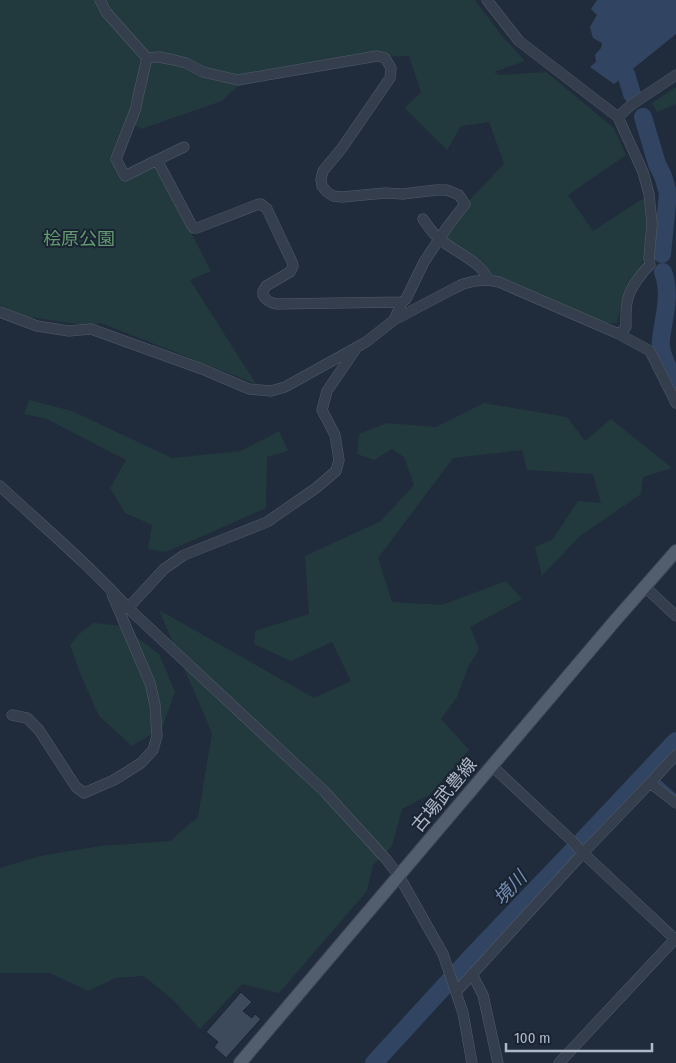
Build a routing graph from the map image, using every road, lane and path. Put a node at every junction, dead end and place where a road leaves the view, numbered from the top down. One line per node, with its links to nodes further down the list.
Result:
1 (100, 0): 3 (street)
2 (487, 0): 5 (street)
3 (147, 58): 7 (street); 9 (street)
4 (676, 74): 5 (street)
5 (618, 117): 15 (street)
6 (184, 147): 7 (street)
7 (157, 160): 11 (street)
8 (422, 219): 9 (street)
9 (439, 239): 10 (street); 11 (street)
10 (488, 280): 12 (street); 15 (street)
11 (404, 300): 12 (street); 14 (street)
12 (429, 301): 14 (street)
13 (0, 312): 16 (street)
14 (394, 320): 16 (street)
15 (619, 334): 17 (street)
16 (357, 347): 22 (street)
17 (676, 403)
18 (0, 486): 20 (street)
19 (676, 551): 21 (main road, 古場武豊線)
20 (108, 586): 22 (street); 24 (street)
21 (644, 588): 23 (street); 26 (main road, 古場武豊線)
22 (128, 608): 30 (street)
23 (676, 616)
24 (12, 715)
25 (676, 754): 27 (street)
26 (492, 766): 29 (street); 30 (main road, 古場武豊線)
27 (650, 783): 28 (street); 29 (street)
28 (676, 803)
29 (583, 852): 31 (street); 32 (street)
30 (400, 876): 33 (street); 34 (main road, 古場武豊線)
31 (676, 940): 37 (street)
32 (472, 974): 33 (street); 36 (street)
33 (456, 992): 35 (street)
34 (240, 1063)
35 (472, 1063)
36 (498, 1063)
37 (559, 1063)

